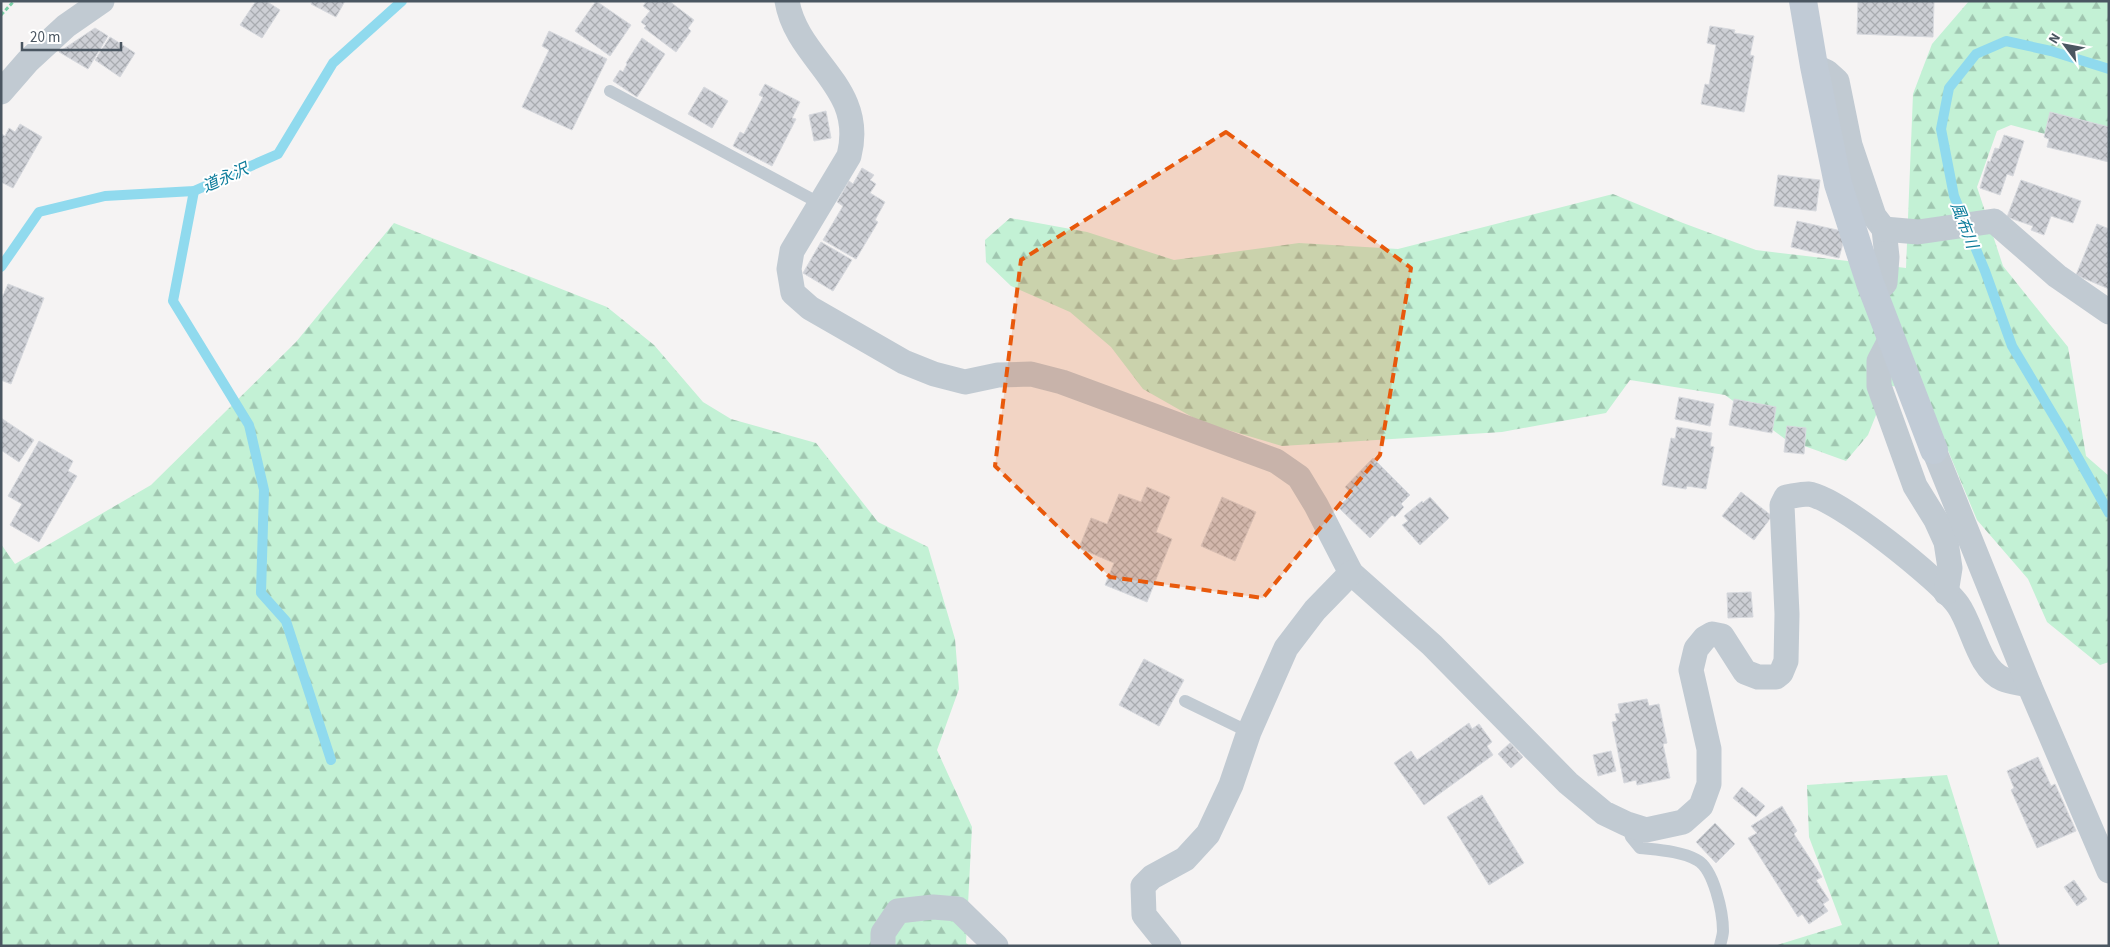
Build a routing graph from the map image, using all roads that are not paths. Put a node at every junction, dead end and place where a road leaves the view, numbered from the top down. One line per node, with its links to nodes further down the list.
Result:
1 (102, 1): 6 (street)
2 (787, 1): 7 (street)
3 (1803, 1): 4 (street)
4 (1814, 66): 8 (street); 9 (street)
5 (610, 91): 7 (lane)
6 (1, 92)
7 (821, 204): 13 (street)
8 (1884, 229): 9 (street); 10 (street)
9 (1874, 294): 11 (street)
10 (2109, 312)
11 (1891, 338): 12 (street); 14 (street)
12 (1934, 450): 15 (street)
13 (1351, 573): 17 (street); 18 (street)
14 (1946, 593): 15 (street); 18 (street)
15 (2029, 685): 19 (street)
16 (1185, 701): 17 (lane)
17 (1249, 732): 23 (street)
18 (1627, 824): 24 (lane)
19 (2103, 841): 20 (street)
20 (2109, 871)
21 (883, 946): 22 (street)
22 (996, 946)
23 (1169, 946)
24 (1720, 946)

